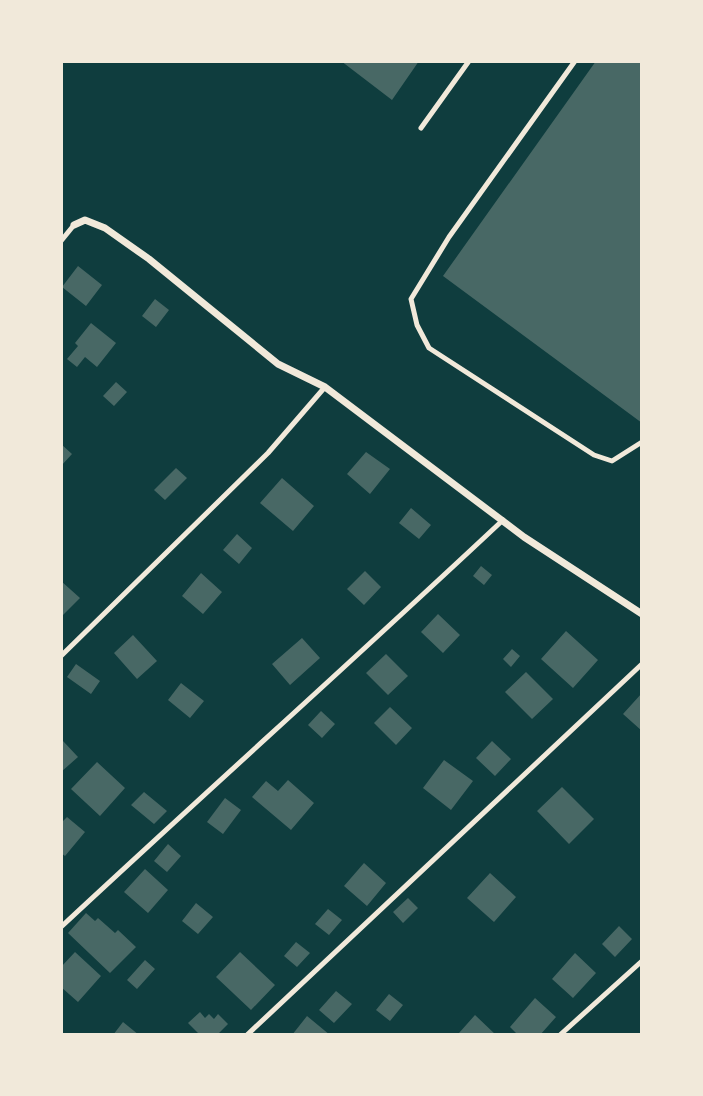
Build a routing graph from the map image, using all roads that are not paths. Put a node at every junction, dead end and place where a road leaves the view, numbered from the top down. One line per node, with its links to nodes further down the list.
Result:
1 (469, 61): 3 (lane)
2 (575, 61): 7 (lane)
3 (421, 128)
4 (74, 225): 5 (lane); 6 (street)
5 (61, 241)
6 (325, 387): 8 (street); 10 (lane)
7 (642, 442)
8 (503, 520): 9 (street); 12 (lane)
9 (642, 614)
10 (61, 656)
11 (642, 664): 14 (lane)
12 (61, 927)
13 (642, 961): 15 (lane)
14 (247, 1035)
15 (560, 1035)

